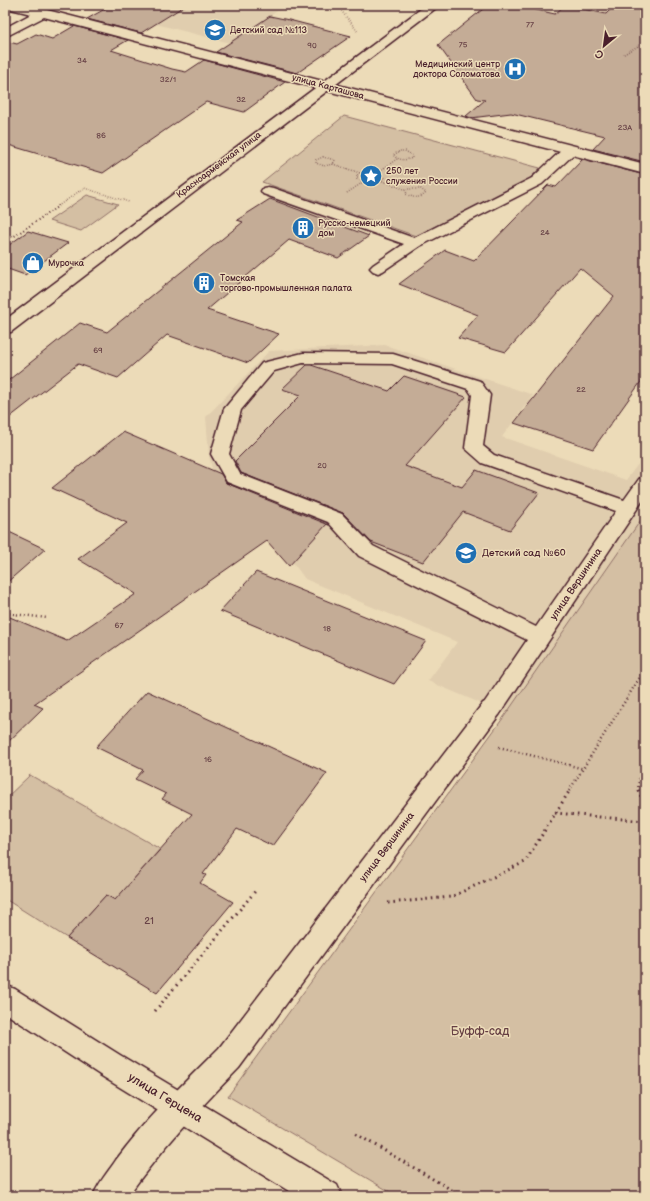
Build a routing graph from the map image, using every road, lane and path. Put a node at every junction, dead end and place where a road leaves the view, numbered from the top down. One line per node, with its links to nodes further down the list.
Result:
1 (11, 5): 4 (street, улица Карташова)
2 (337, 5): 6 (path)
3 (434, 5): 11 (street, Красноармейская улица)
4 (43, 13): 5 (street); 11 (street, улица Карташова)
5 (5, 34)
6 (360, 34)
7 (645, 39): 8 (path)
8 (638, 46): 9 (path); 10 (path)
9 (645, 48)
10 (624, 54)
11 (325, 86): 12 (street, улица Карташова); 25 (street, Красноармейская улица)
12 (570, 150): 15 (street, улица Карташова); 23 (lane)
13 (397, 159): 13 (path); 16 (path)
14 (333, 164): 14 (path); 17 (path)
15 (645, 169)
16 (378, 172): 17 (path); 18 (path)
17 (360, 173): 18 (path)
18 (382, 181): 19 (path)
19 (407, 190): 19 (path)
20 (268, 191): 23 (lane)
21 (130, 203): 22 (path)
22 (5, 234)
23 (415, 243): 24 (lane)
24 (378, 268)
25 (5, 328)
26 (645, 483): 27 (lane, улица Вершинина)
27 (628, 508): 30 (lane, улица Вершинина); 30 (lane)
28 (5, 612): 29 (path)
29 (47, 618)
30 (540, 637): 32 (lane, улица Вершинина)
31 (645, 669): 34 (path)
32 (491, 708): 43 (street, улица Вершинина)
33 (499, 747): 34 (path)
34 (584, 769): 37 (path)
35 (645, 771): 36 (path)
36 (645, 804)
37 (555, 813): 38 (path); 40 (path)
38 (645, 821)
39 (257, 889): 42 (path)
40 (388, 903)
41 (5, 998): 43 (street, улица Герцена)
42 (155, 1011)
43 (180, 1108): 45 (street, улица Вершинина); 46 (street, улица Герцена)
44 (356, 1134): 47 (path)
45 (109, 1196)
46 (326, 1196)
47 (462, 1196)

